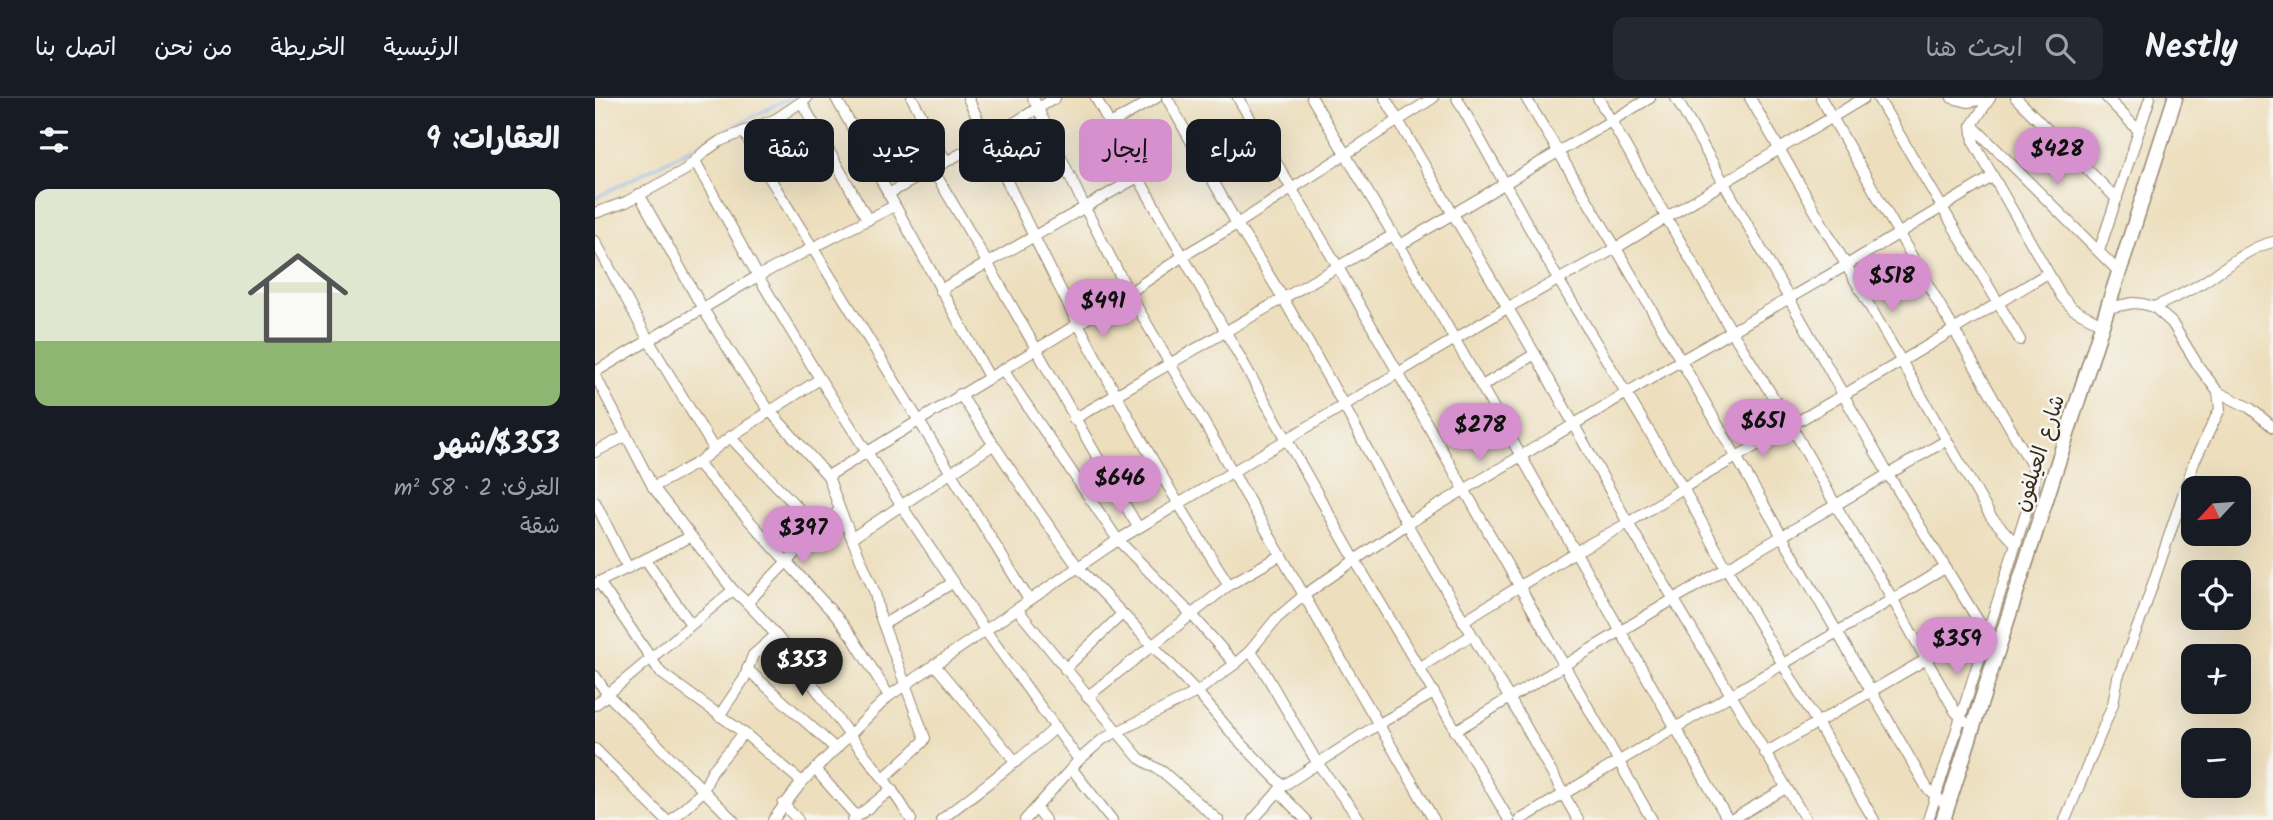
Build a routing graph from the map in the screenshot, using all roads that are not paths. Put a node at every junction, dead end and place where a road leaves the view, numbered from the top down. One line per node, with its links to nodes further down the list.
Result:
1 (836, 98): 58 (street)
2 (912, 98): 46 (street)
3 (968, 98): 32 (street)
4 (1055, 98): 29 (street)
5 (1096, 98): 34 (street)
6 (1156, 98): 35 (street)
7 (1181, 98): 28 (street)
8 (1238, 98): 56 (street)
9 (1312, 98): 43 (street)
10 (1385, 98): 36 (street)
11 (1433, 98): 36 (street)
12 (1457, 98): 55 (street)
13 (1526, 98): 42 (street)
14 (1598, 98): 37 (street)
15 (1650, 98): 37 (street)
16 (1676, 98): 54 (street)
17 (1750, 98): 41 (street)
18 (1821, 98): 30 (street)
19 (1864, 98): 30 (street)
20 (1878, 98): 62 (street)
21 (1952, 98): 22 (street)
22 (1990, 98): 38 (street)
23 (2016, 98): 59 (street)
24 (2108, 98): 40 (street)
25 (2150, 98): 40 (street)
26 (2175, 98): 81 (highway, شارع العيلفون)
27 (805, 100): 31 (street); 66 (street)
28 (1169, 101): 67 (street)
29 (1035, 103): 33 (street); 61 (street)
30 (1832, 118): 41 (street); 68 (street)
31 (776, 119)
32 (978, 119)
33 (1014, 119)
34 (1108, 119)
35 (1120, 119)
36 (1398, 119): 43 (street); 64 (street)
37 (1610, 120): 42 (street); 65 (street)
38 (1972, 125): 47 (street); 76 (street)
39 (744, 131): 45 (street)
40 (2139, 131): 59 (street)
41 (1779, 148): 54 (street); 79 (street)
42 (1558, 151): 55 (street); 75 (street)
43 (1345, 153): 56 (street); 69 (street)
44 (959, 154): 46 (street)
45 (695, 161): 57 (street); 83 (street)
46 (946, 161)
47 (1992, 177): 62 (street); 82 (street)
48 (772, 182): 74 (street)
49 (910, 182): 58 (street)
50 (940, 182): 78 (street)
51 (1007, 182): 70 (street)
52 (1129, 182): 61 (street)
53 (1140, 182): 77 (street)
54 (1723, 182): 65 (street); 88 (street)
55 (1506, 183): 64 (street); 84 (street)
56 (1290, 189): 67 (street); 80 (street)
57 (639, 194): 63 (street); 93 (street)
58 (888, 194): 60 (street)
59 (2117, 199): 76 (street)
60 (894, 206): 66 (street); 85 (street)
61 (1085, 208): 70 (street); 86 (street)
62 (1942, 208): 68 (street); 89 (street)
63 (595, 213)
64 (1453, 214): 73 (street); 91 (street)
65 (1666, 216): 75 (street); 98 (street)
66 (868, 220): 74 (street)
67 (1237, 224): 77 (street); 87 (street)
68 (1899, 233): 79 (street); 96 (street)
69 (1393, 235): 73 (street); 80 (street)
70 (1034, 238): 78 (street); 95 (street)
71 (595, 241): 101 (street)
72 (2273, 242): 90 (street)
73 (1399, 245): 99 (street)
74 (813, 248): 83 (street); 121 (street)
75 (1615, 248): 84 (street); 104 (street)
76 (2099, 251): 81 (street)
77 (1183, 256): 86 (street); 97 (street)
78 (988, 262): 85 (street); 102 (street)
79 (1845, 266): 88 (street); 105 (street)
80 (1338, 267): 87 (street); 108 (street)
81 (2119, 272): 92 (highway, شارع العيلفون)
82 (2048, 273): 89 (street); 94 (street)
83 (758, 276): 93 (street); 111 (street)
84 (1558, 279): 91 (street); 114 (street)
85 (940, 290): 110 (street)
86 (1129, 293): 95 (street); 106 (street)
87 (1283, 298): 97 (street); 118 (street)
88 (1788, 298): 98 (street); 116 (street)
89 (1997, 304): 96 (street); 100 (street)
90 (2154, 307): 92 (street); 113 (street)
91 (1507, 308): 99 (street); 103 (street)
92 (2107, 308): 94 (highway, شارع العيلفون)
93 (703, 309): 101 (street); 119 (street)
94 (2102, 324): 216 (highway, شارع العيلفون)
95 (1077, 325): 102 (street); 117 (street)
96 (1955, 329): 105 (street); 156 (street)
97 (1225, 332): 106 (street); 127 (street)
98 (1732, 332): 104 (street); 123 (street)
99 (1455, 339): 108 (street); 112 (street)
100 (2020, 340)
101 (649, 341): 109 (street); 130 (street)
102 (1034, 350): 107 (street); 120 (street)
103 (1535, 354): 112 (street); 122 (street)
104 (1680, 361): 114 (street); 134 (street)
105 (1902, 361): 116 (street); 128 (street)
106 (1171, 365): 117 (street); 136 (street)
107 (1003, 370): 110 (street); 155 (street)
108 (1397, 372): 118 (street); 142 (street)
109 (595, 374): 125 (street)
110 (989, 377): 115 (street)
111 (820, 379): 119 (street); 132 (street)
112 (1482, 386): 133 (street)
113 (2218, 392): 124 (street); 265 (street)
114 (1627, 393): 122 (street); 141 (street)
115 (960, 394): 121 (street); 129 (street)
116 (1844, 394): 123 (street); 138 (street)
117 (1117, 396): 120 (street); 144 (street)
118 (1343, 404): 127 (street); 149 (street)
119 (769, 410): 126 (street); 139 (street)
120 (1073, 419): 150 (street)
121 (917, 421): 132 (street); 137 (street)
122 (1574, 425): 133 (street); 148 (street)
123 (1791, 425): 134 (street); 146 (street)
124 (2273, 427)
125 (626, 436): 131 (street); 140 (street)
126 (730, 437): 130 (street); 151 (street)
127 (1287, 439): 136 (street); 160 (street)
128 (1947, 440): 138 (street); 156 (street)
129 (993, 445): 137 (street); 162 (street)
130 (714, 449): 135 (street)
131 (595, 452)
132 (868, 453): 139 (street); 145 (street)
133 (1521, 456): 142 (street); 157 (street)
134 (1736, 457): 141 (street); 153 (street)
135 (697, 463): 140 (street); 161 (street)
136 (1232, 472): 144 (street); 158 (street)
137 (950, 474): 145 (street); 174 (street)
138 (1888, 474): 146 (street); 164 (street)
139 (828, 477): 147 (street)
140 (653, 487): 152 (street)
141 (1682, 488): 148 (street); 165 (street)
142 (1465, 489): 149 (street); 169 (street)
143 (595, 502): 163 (street)
144 (1177, 504): 150 (street); 168 (street)
145 (901, 505): 154 (street); 166 (street)
146 (1836, 506): 153 (street); 172 (street)
147 (840, 510): 151 (street); 154 (street)
148 (1628, 523): 157 (street); 173 (street)
149 (1407, 524): 160 (street); 179 (street)
150 (1138, 527): 155 (street)
151 (818, 529): 161 (street)
152 (690, 537): 159 (street); 170 (street)
153 (1783, 537): 165 (street); 184 (street)
154 (852, 538): 182 (street)
155 (1118, 540): 162 (street); 178 (street)
156 (2016, 544): 188 (street)
157 (1575, 552): 169 (street); 185 (street)
158 (1281, 555): 168 (street); 171 (street)
159 (646, 560): 163 (street); 180 (street)
160 (1355, 560): 171 (street); 197 (street)
161 (786, 562): 175 (street); 206 (street)
162 (1078, 567): 174 (street); 177 (street)
163 (628, 568): 167 (street)
164 (1945, 568): 172 (street); 181 (street)
165 (1727, 569): 173 (street); 193 (street)
166 (954, 582): 182 (street); 183 (street)
167 (597, 583): 191 (street)
168 (1229, 585): 178 (street)
169 (1517, 586): 179 (street); 196 (street)
170 (733, 590): 175 (street); 180 (street)
171 (1303, 596): 190 (street); 214 (street)
172 (1892, 598): 184 (street); 192 (street)
173 (1674, 599): 185 (street); 207 (street)
174 (1029, 600): 176 (street)
175 (748, 602): 186 (street)
176 (1017, 609): 183 (street); 198 (street)
177 (1122, 614): 189 (street); 198 (street)
178 (1193, 616): 189 (street); 195 (street)
179 (1463, 621): 187 (street)
180 (691, 623): 191 (street)
181 (1979, 623): 188 (street); 192 (street)
182 (884, 624): 201 (street)
183 (985, 630): 194 (street); 215 (street)
184 (1836, 631): 193 (street); 203 (street)
185 (1620, 632): 196 (street); 217 (street)
186 (776, 635): 199 (street); 221 (street)
187 (1472, 635): 197 (street); 209 (street)
188 (1987, 635): 212 (street)
189 (1153, 647): 202 (street); 208 (street)
190 (1249, 651): 195 (street); 228 (street)
191 (652, 660): 205 (street); 211 (street)
192 (1925, 660): 203 (street); 212 (street)
193 (1783, 663): 207 (street); 213 (street)
194 (935, 664): 201 (street); 226 (street)
195 (1235, 664): 202 (street)
196 (1564, 666): 209 (street); 227 (street)
197 (1419, 668): 204 (street)
198 (1065, 669): 208 (street)
199 (747, 670): 211 (street); 222 (street)
200 (595, 676): 205 (street)
201 (905, 684): 206 (street); 231 (street)
202 (1198, 692): 220 (street); 235 (street)
203 (1872, 692): 213 (street); 238 (street)
204 (1434, 693): 214 (street); 218 (street)
205 (608, 695): 210 (street); 236 (street)
206 (889, 696): 221 (street)
207 (1730, 696): 217 (street); 223 (street)
208 (1087, 697): 220 (street)
209 (1509, 698): 218 (street); 237 (street)
210 (595, 705)
211 (719, 716): 219 (street)
212 (1960, 718): 216 (street); 238 (street)
213 (1817, 723): 223 (street); 263 (street)
214 (1377, 725): 228 (street); 256 (street)
215 (1056, 727): 225 (street); 226 (street)
216 (1973, 727): 241 (highway, شارع العيلفون)
217 (1675, 729): 227 (street); 261 (street)
218 (1455, 731): 257 (street)
219 (744, 733): 232 (street); 236 (street)
220 (1117, 733): 225 (street); 252 (street)
221 (849, 735): 222 (street); 231 (street)
222 (836, 749): 229 (street)
223 (1765, 753): 233 (street)
224 (598, 756): 243 (street)
225 (1079, 760): 230 (street)
226 (1016, 762): 248 (street)
227 (1617, 762): 237 (street); 260 (street)
228 (1318, 764): 235 (street); 255 (street)
229 (815, 769): 232 (street); 242 (street)
230 (1072, 769): 240 (street); 251 (street)
231 (884, 778): 234 (street)
232 (802, 782): 239 (street)
233 (1786, 788): 261 (street); 262 (street)
234 (892, 789): 242 (street); 247 (street)
235 (1281, 789): 253 (street); 254 (street)
236 (703, 791): 243 (street); 244 (street)
237 (1563, 795): 258 (street); 259 (street)
238 (1935, 797): 241 (street); 264 (street)
239 (783, 804): 245 (street); 246 (street)
240 (1036, 808): 249 (street); 250 (street)
241 (1946, 813)
242 (854, 818)
243 (672, 820)
244 (733, 820)
245 (773, 820)
246 (798, 820)
247 (911, 820)
248 (941, 820)
249 (1024, 820)
250 (1045, 820)
251 (1112, 820)
252 (1218, 820)
253 (1253, 820)
254 (1306, 820)
255 (1360, 820)
256 (1434, 820)
257 (1509, 820)
258 (1520, 820)
259 (1578, 820)
260 (1651, 820)
261 (1729, 820)
262 (1806, 820)
263 (1874, 820)
264 (1928, 820)
265 (2064, 820)

